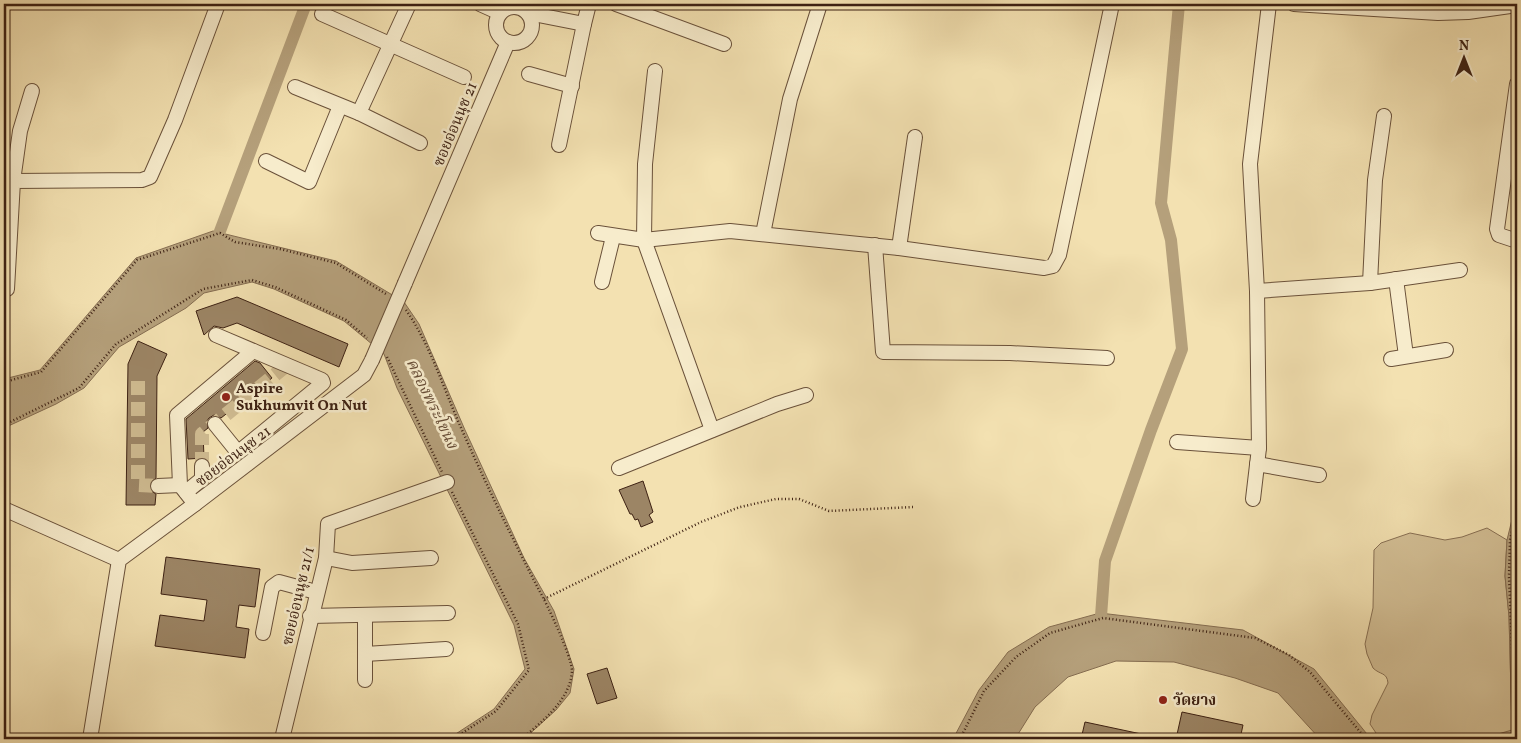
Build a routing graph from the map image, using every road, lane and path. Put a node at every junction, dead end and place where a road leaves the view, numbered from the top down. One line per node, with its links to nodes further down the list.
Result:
1 (218, 4): 32 (street)
2 (410, 4): 15 (street)
3 (589, 4): 13 (street)
4 (616, 4): 16 (street)
5 (820, 4): 34 (street)
6 (1112, 4): 39 (street)
7 (1269, 4): 45 (street)
8 (1294, 4): 9 (street)
9 (1517, 5)
10 (489, 7): 11 (street); 14 (street)
11 (528, 13): 13 (street); 14 (street)
12 (322, 14): 15 (street)
13 (584, 24): 21 (street)
14 (508, 42): 71 (street, ซอยอ่อนนุช 21, bridge)
15 (391, 43): 19 (street); 26 (street)
16 (724, 44)
17 (655, 71): 36 (street)
18 (529, 74): 21 (street)
19 (464, 77)
20 (1517, 84): 25 (street)
21 (572, 86): 30 (street)
22 (295, 87): 24 (street)
23 (32, 91): 32 (street)
24 (340, 106): 26 (street); 31 (street)
25 (1516, 112): 37 (street)
26 (359, 113): 29 (street)
27 (1384, 116): 43 (street)
28 (915, 137): 39 (street)
29 (420, 143)
30 (559, 145)
31 (266, 161)
32 (13, 182): 44 (street)
33 (598, 233): 35 (street)
34 (763, 234): 36 (street); 38 (street)
35 (613, 237): 36 (street); 42 (street)
36 (644, 240): 60 (street)
37 (1517, 241)
38 (874, 245): 39 (street); 54 (street)
39 (899, 248)
40 (1460, 270): 41 (street)
41 (1396, 279): 43 (street); 53 (street)
42 (602, 282)
43 (1370, 283): 45 (street)
44 (7, 289)
45 (1257, 291): 62 (street)
46 (387, 294): 56 (path)
47 (402, 304): 79 (path)
48 (216, 335): 51 (street)
49 (372, 342): 58 (path)
50 (1446, 350): 53 (street)
51 (254, 351): 59 (street); 69 (street)
52 (386, 353): 67 (path)
53 (1406, 356): 55 (street)
54 (1107, 358)
55 (1391, 359)
56 (4, 382)
57 (806, 395): 60 (street)
58 (4, 424)
59 (215, 424)
60 (712, 430): 65 (street)
61 (1177, 442): 62 (street)
62 (1259, 448): 63 (street)
63 (1257, 464): 66 (street); 70 (street)
64 (202, 466): 69 (street)
65 (619, 468)
66 (1319, 475)
67 (447, 482): 75 (street, ซอยอ่อนนุช 21/1); 89 (path)
68 (158, 486): 69 (street)
69 (183, 489): 71 (street)
70 (1253, 499)
71 (195, 504): 77 (street, ซอยอ่อนนุช 21)
72 (913, 507): 79 (path)
73 (4, 510): 77 (street)
74 (1517, 512): 93 (path)
75 (326, 558): 76 (street); 78 (street, ซอยอ่อนนุช 21/1)
76 (431, 558)
77 (118, 560): 87 (street)
78 (316, 592): 82 (street, ซอยอ่อนนุช 21/1); 83 (street)
79 (544, 599): 90 (path)
80 (448, 613): 81 (street)
81 (365, 615): 82 (street); 85 (street)
82 (310, 616): 88 (street, ซอยอ่อนนุช 21/1)
83 (263, 634)
84 (446, 649): 85 (street)
85 (365, 654): 86 (street)
86 (365, 680)
87 (90, 739)
88 (282, 739)
89 (453, 739)
90 (522, 739)
91 (960, 739): 92 (path)
92 (1366, 739)
93 (1516, 739)

